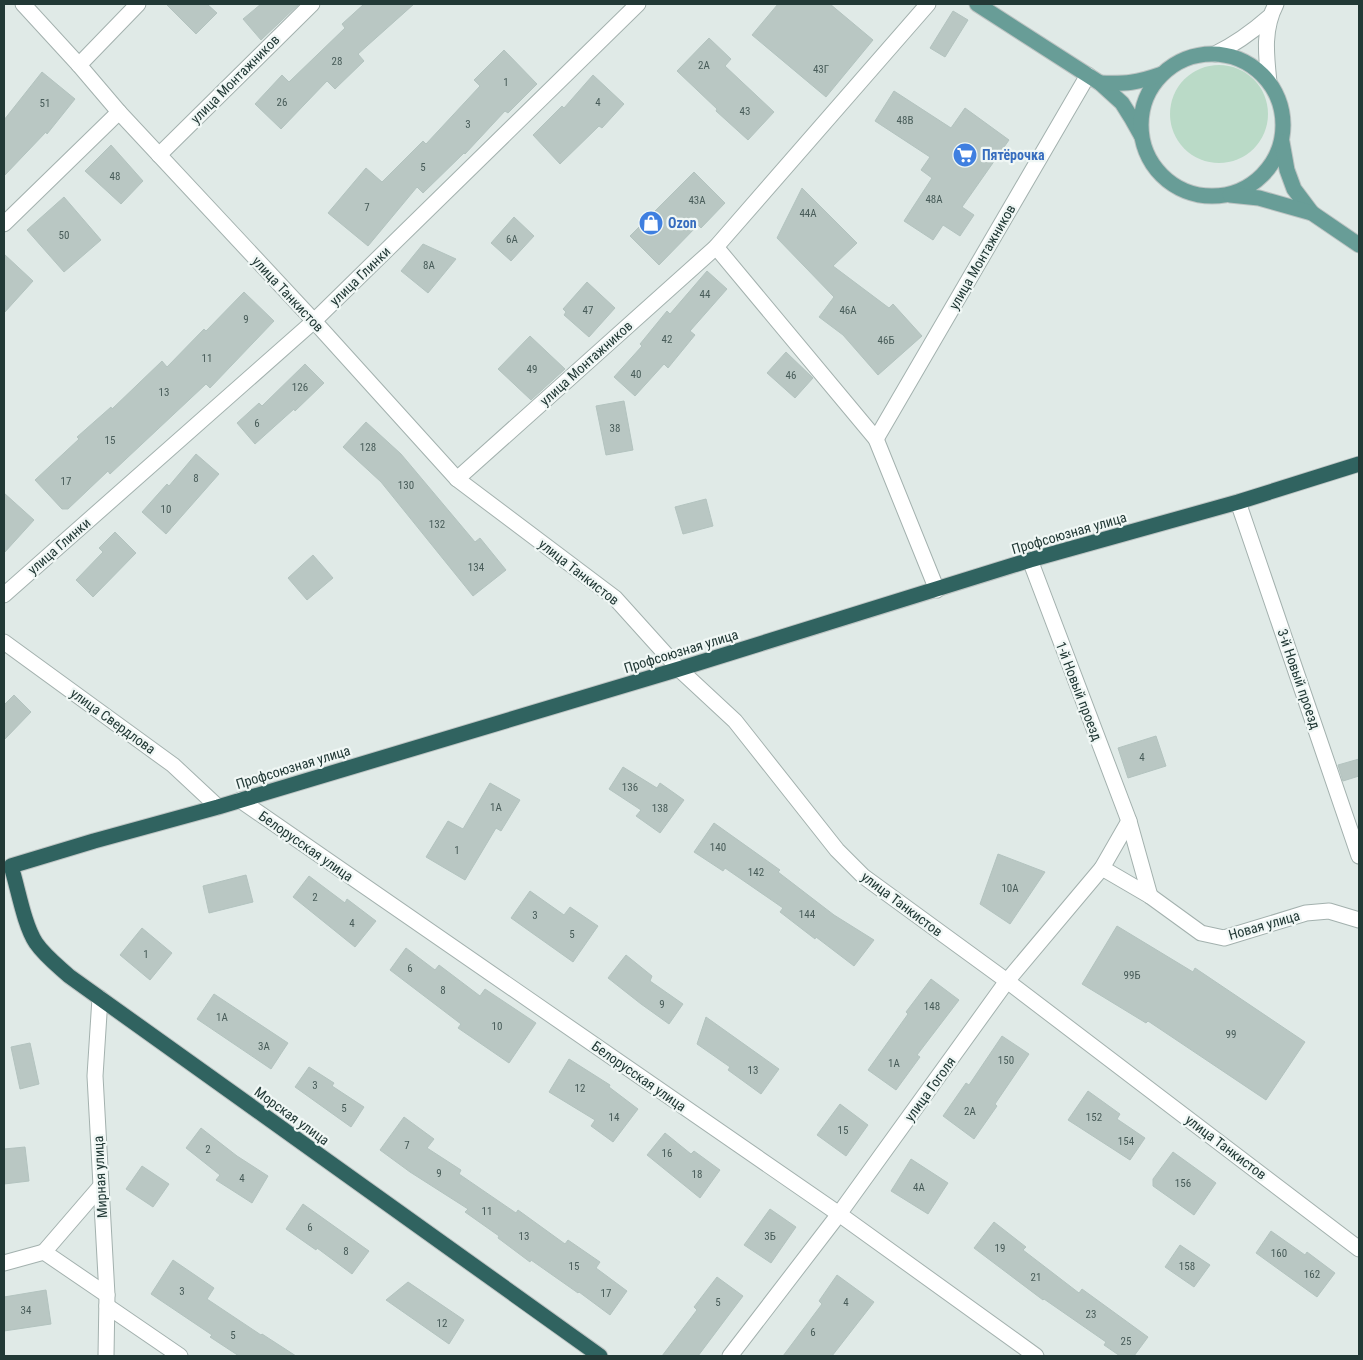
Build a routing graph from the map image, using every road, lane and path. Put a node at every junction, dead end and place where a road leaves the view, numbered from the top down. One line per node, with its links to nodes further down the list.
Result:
1 (23, 4): 9 (street, улица Танкистов)
2 (138, 4): 9 (street)
3 (312, 4): 16 (street, улица Монтажников)
4 (638, 4): 22 (street, улица Глинки)
5 (928, 4): 21 (street, улица Монтажников)
6 (977, 4): 11 (main road)
7 (1273, 10): 8 (street); 12 (street)
8 (1215, 54): 10 (main road); 12 (main road)
9 (79, 65): 13 (street, улица Танкистов)
10 (1164, 73): 11 (main road); 14 (main road)
11 (1094, 79): 14 (main road); 23 (street, улица Монтажников)
12 (1269, 82): 15 (main road)
13 (119, 112): 16 (street, улица Танкистов); 19 (street)
14 (1143, 140): 17 (main road)
15 (1282, 142): 17 (main road); 18 (main road)
16 (158, 155): 22 (street, улица Танкистов)
17 (1227, 195): 18 (main road)
18 (1312, 212): 20 (main road)
19 (4, 224)
20 (1359, 245)
21 (716, 247): 23 (street); 25 (street, улица Монтажников)
22 (314, 321): 25 (street, улица Танкистов); 29 (street, улица Глинки)
23 (876, 439): 28 (street)
24 (1359, 464): 26 (highway, Профсоюзная улица)
25 (457, 479): 31 (street, улица Танкистов)
26 (1238, 502): 27 (highway, Профсоюзная улица); 35 (street, 3-й Новый проезд)
27 (1030, 560): 28 (highway, Профсоюзная улица); 34 (street, 1-й Новый проезд)
28 (937, 590): 31 (highway, Профсоюзная улица)
29 (4, 595)
30 (4, 642): 33 (street, улица Свердлова)
31 (679, 669): 32 (highway, Профсоюзная улица); 40 (street, улица Танкистов)
32 (240, 800): 33 (highway, Профсоюзная улица); 43 (street, Белорусская улица)
33 (218, 807): 36 (highway, Профсоюзная улица)
34 (1129, 821): 37 (street, улица Гоголя); 38 (street)
35 (1359, 856)
36 (8, 867): 41 (highway, Морская улица)
37 (1102, 868): 38 (street, Новая улица); 40 (street, улица Гоголя)
38 (1150, 896): 39 (street, Новая улица)
39 (1359, 920)
40 (1007, 981): 43 (street, улица Гоголя); 44 (street, улица Танкистов)
41 (100, 998): 42 (street, Мирная улица); 50 (highway, Морская улица)
42 (100, 1187): 45 (street); 47 (street, Мирная улица)
43 (839, 1214): 51 (street, улица Гоголя); 52 (street, Белорусская улица)
44 (1359, 1249)
45 (44, 1252): 46 (street); 47 (street)
46 (4, 1263)
47 (107, 1301): 48 (street, Мирная улица); 49 (street)
48 (106, 1356)
49 (180, 1356)
50 (600, 1356)
51 (730, 1356)
52 (1036, 1356)

